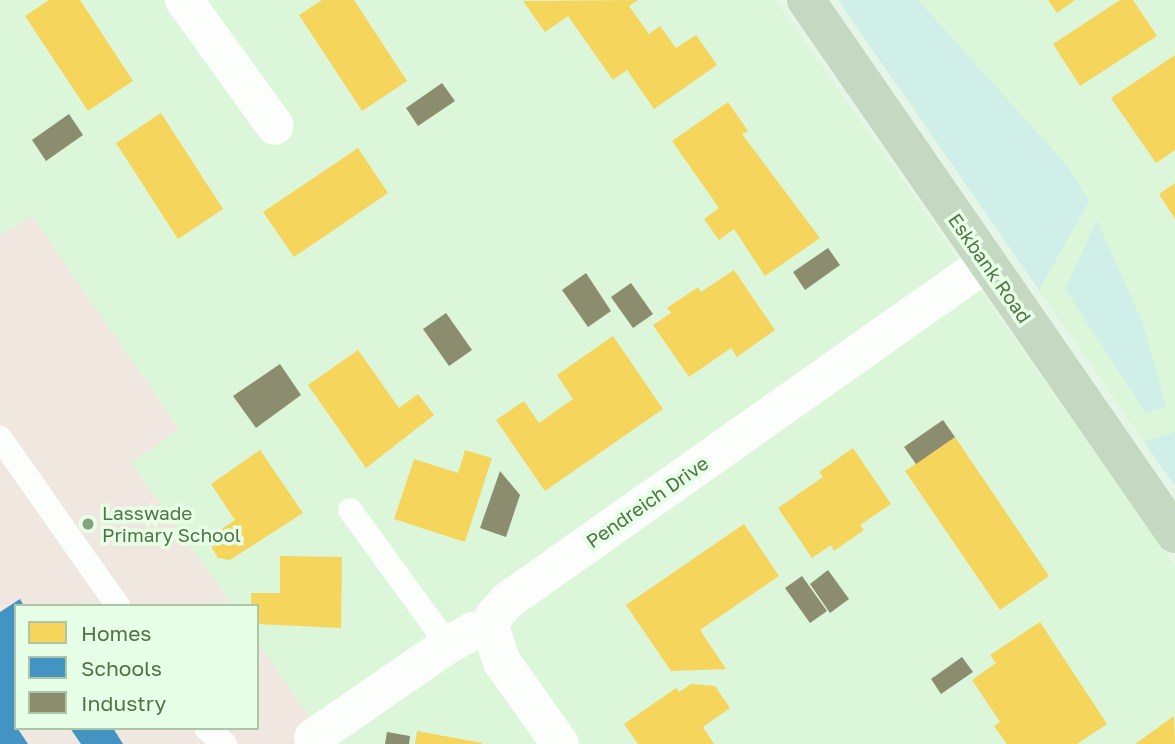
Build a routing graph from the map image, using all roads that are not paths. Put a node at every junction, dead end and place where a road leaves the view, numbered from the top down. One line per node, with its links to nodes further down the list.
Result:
1 (184, 0): 3 (street)
2 (806, 0): 4 (main road, Eskbank Road)
3 (275, 127)
4 (986, 263): 7 (main road, Eskbank Road); 9 (street, Pendreich Drive)
5 (0, 438): 8 (lane)
6 (350, 510): 10 (lane)
7 (1175, 534)
8 (117, 604)
9 (491, 629): 10 (street); 14 (street)
10 (448, 645): 12 (street)
11 (208, 730): 13 (lane)
12 (309, 741)
13 (225, 744)
14 (560, 744)

